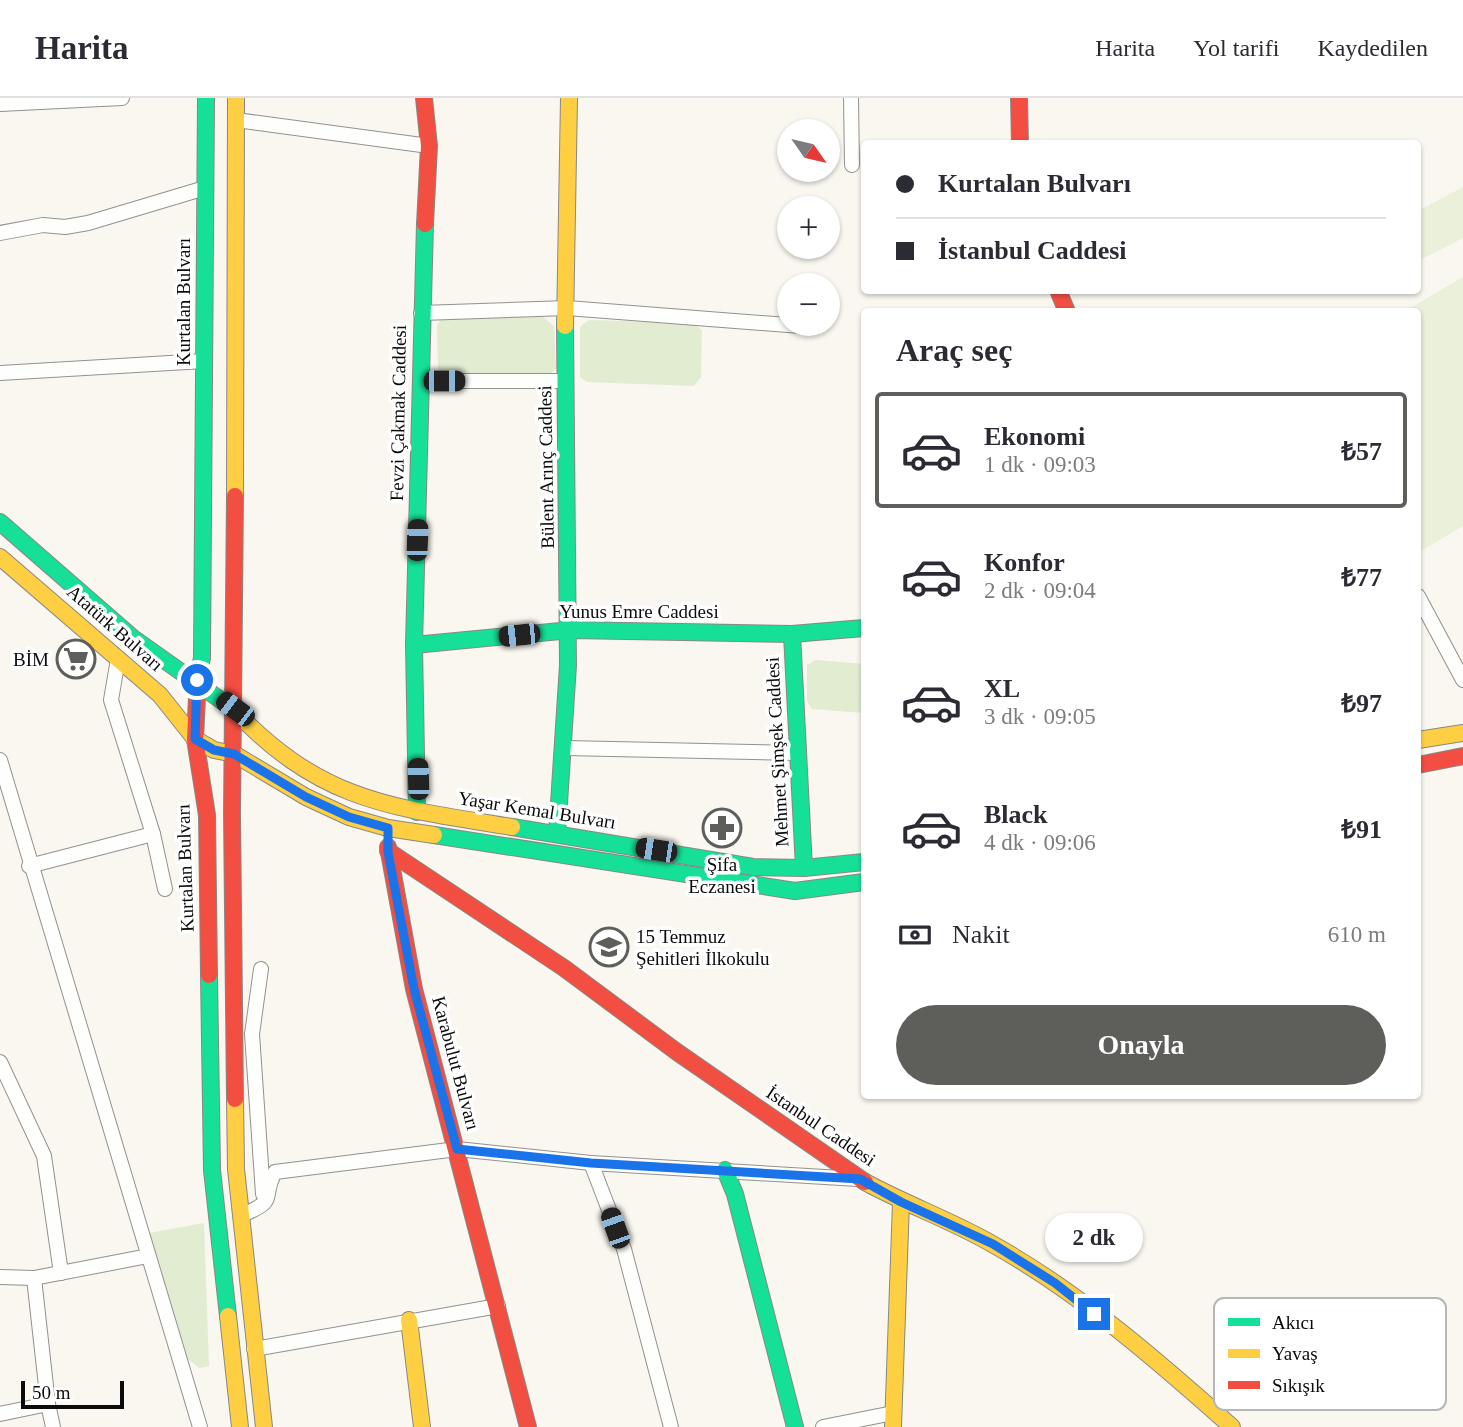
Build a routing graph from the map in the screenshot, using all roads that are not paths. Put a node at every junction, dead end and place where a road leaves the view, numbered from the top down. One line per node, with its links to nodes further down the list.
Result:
1 (122, 98): 8 (street)
2 (206, 98): 13 (main road, Kurtalan Bulvarı)
3 (236, 98): 9 (main road)
4 (424, 98): 11 (main road, Fevzi Çakmak Caddesi)
5 (569, 98): 15 (main road, Bülent Arınç Caddesi)
6 (851, 98): 12 (street)
7 (1018, 98): 10 (main road)
8 (0, 104)
9 (236, 120): 11 (street); 32 (main road)
10 (1020, 140)
11 (429, 146): 16 (main road, Fevzi Çakmak Caddesi)
12 (852, 165)
13 (205, 188): 14 (street); 18 (main road, Kurtalan Bulvarı)
14 (0, 233)
15 (566, 309): 16 (street); 17 (street); 21 (main road, Bülent Arınç Caddesi)
16 (421, 313): 20 (main road, Fevzi Çakmak Caddesi)
17 (777, 324)
18 (204, 361): 19 (street); 30 (main road, Kurtalan Bulvarı)
19 (0, 373)
20 (420, 381): 21 (street); 28 (main road, Fevzi Çakmak Caddesi)
21 (565, 382): 26 (main road, Bülent Arınç Caddesi)
22 (0, 522): 30 (main road, Atatürk Bulvarı)
23 (0, 557): 29 (main road, Atatürk Bulvarı)
24 (1421, 602): 31 (street)
25 (861, 628): 27 (main road, Yunus Emre Caddesi)
26 (571, 630): 27 (main road, Yunus Emre Caddesi); 28 (main road, Yunus Emre Caddesi); 36 (main road, Bülent Arınç Caddesi)
27 (792, 634): 37 (main road, Mehmet Şimşek Caddesi)
28 (414, 645): 42 (main road, Fevzi Çakmak Caddesi)
29 (118, 659): 34 (main road, Atatürk Bulvarı); 44 (street)
30 (197, 680): 32 (main road, Atatürk Bulvarı); 34 (main road, Kurtalan Bulvarı)
31 (1463, 680)
32 (235, 709): 38 (main road); 42 (main road, Yaşar Kemal Bulvarı)
33 (1463, 733): 35 (main road)
34 (195, 739): 38 (main road, Atatürk Bulvarı); 73 (main road, Kurtalan Bulvarı)
35 (1421, 740)
36 (565, 748): 37 (street); 45 (main road, Bülent Arınç Caddesi)
37 (798, 753): 49 (main road, Mehmet Şimşek Caddesi)
38 (234, 754): 43 (main road, Yaşar Kemal Bulvarı); 60 (main road)
39 (1463, 756): 41 (main road)
40 (0, 760): 48 (street)
41 (1421, 764)
42 (417, 812): 45 (main road, Yaşar Kemal Bulvarı)
43 (388, 828): 46 (main road, Karabulut Bulvarı); 50 (main road, Yaşar Kemal Bulvarı)
44 (153, 834): 48 (street); 51 (street)
45 (557, 834): 49 (main road, Yaşar Kemal Bulvarı)
46 (388, 852): 54 (main road, Karabulut Bulvarı); 57 (main road, İstanbul Caddesi)
47 (861, 862): 49 (main road, Yaşar Kemal Bulvarı)
48 (29, 866): 61 (street)
49 (804, 868)
50 (861, 882)
51 (165, 888)
52 (261, 969): 59 (street)
53 (0, 1062): 62 (street)
54 (457, 1149): 55 (street); 59 (street); 65 (main road, Karabulut Bulvarı)
55 (591, 1163): 56 (street); 77 (street)
56 (725, 1170): 57 (street); 78 (main road)
57 (860, 1179): 58 (main road, İstanbul Caddesi)
58 (901, 1202): 70 (main road); 80 (main road, İstanbul Caddesi)
59 (264, 1205): 60 (street)
60 (242, 1215): 67 (main road)
61 (148, 1256): 62 (street); 72 (street)
62 (61, 1273): 64 (street)
63 (0, 1277): 64 (street)
64 (34, 1278): 68 (street)
65 (498, 1306): 66 (street); 76 (main road, Karabulut Bulvarı)
66 (409, 1320): 67 (street); 75 (main road)
67 (254, 1349): 74 (main road)
68 (48, 1404): 69 (street); 71 (street)
69 (0, 1414)
70 (893, 1420): 79 (street)
71 (53, 1427)
72 (200, 1427)
73 (240, 1427)
74 (264, 1427)
75 (422, 1427)
76 (528, 1427)
77 (671, 1427)
78 (794, 1427)
79 (823, 1427)
80 (1232, 1427)

